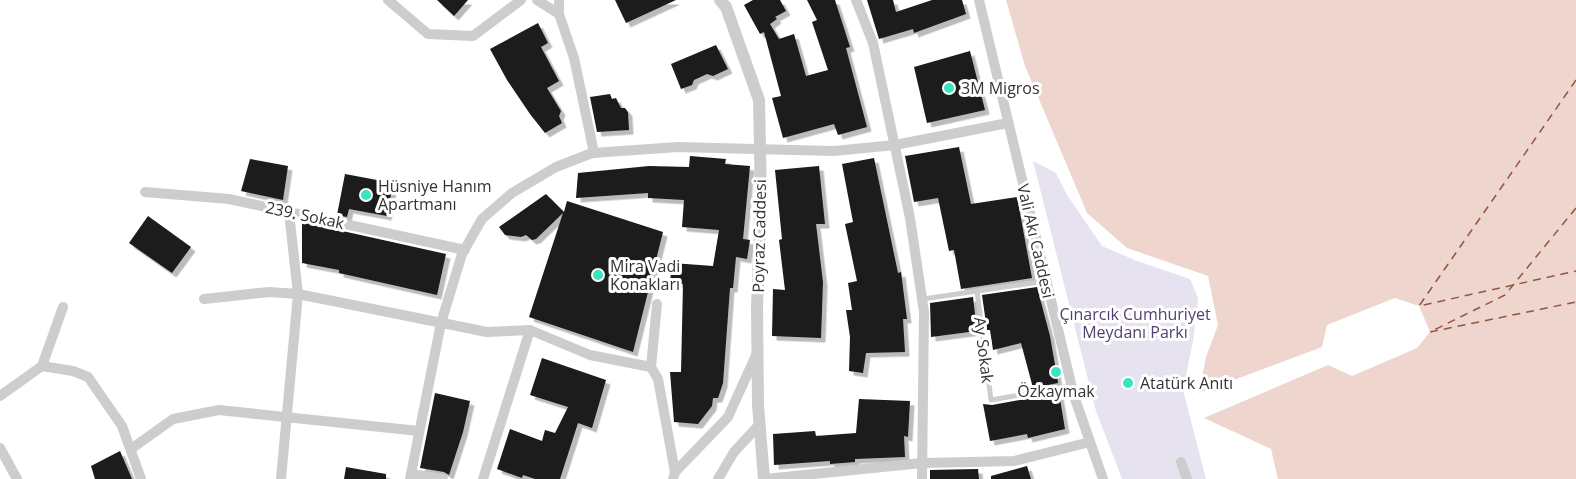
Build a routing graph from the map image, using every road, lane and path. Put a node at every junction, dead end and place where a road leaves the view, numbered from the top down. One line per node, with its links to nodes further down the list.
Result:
1 (388, 0): 2 (street)
2 (521, 0)
3 (537, 0): 8 (street)
4 (559, 0): 8 (street)
5 (720, 0): 11 (street, Poyraz Caddesi)
6 (856, 0): 10 (street)
7 (980, 0): 9 (street, Vali Akı Caddesi)
8 (559, 14): 12 (street)
9 (1008, 123): 10 (street); 16 (street, Vali Akı Caddesi)
10 (894, 145): 11 (street); 20 (street)
11 (760, 150): 12 (street); 25 (street, Poyraz Caddesi)
12 (594, 153): 15 (street)
13 (145, 192): 14 (street, 239. Sokak)
14 (289, 212): 15 (street, 239. Sokak); 18 (street)
15 (465, 250): 23 (street)
16 (1046, 280): 17 (lane); 28 (street, Vali Akı Caddesi)
17 (977, 291): 20 (lane); 28 (lane, Ay Sokak)
18 (298, 294): 19 (street); 23 (street); 30 (street)
19 (204, 299)
20 (922, 299): 37 (street)
21 (657, 304): 27 (street)
22 (63, 307): 26 (street)
23 (441, 323): 24 (street); 32 (street)
24 (530, 330): 27 (street); 44 (street)
25 (758, 352): 31 (street, Poyraz Caddesi); 38 (street)
26 (42, 366): 29 (street); 35 (street)
27 (651, 367): 38 (street)
28 (1071, 386): 33 (street, Vali Akı Caddesi)
29 (0, 396)
30 (288, 416): 32 (street); 35 (street); 42 (street)
31 (759, 425): 45 (street); 46 (street, Poyraz Caddesi)
32 (419, 431): 39 (street)
33 (1090, 442): 37 (street); 48 (street, Vali Akı Caddesi)
34 (0, 448): 40 (street)
35 (131, 449): 41 (street)
36 (1181, 462): 49 (street)
37 (922, 463): 46 (street); 47 (street)
38 (674, 475)
39 (411, 477): 43 (street)
40 (17, 479)
41 (141, 479)
42 (281, 479)
43 (443, 479)
44 (483, 479)
45 (718, 479)
46 (764, 479)
47 (922, 479)
48 (1103, 479)
49 (1187, 479)

